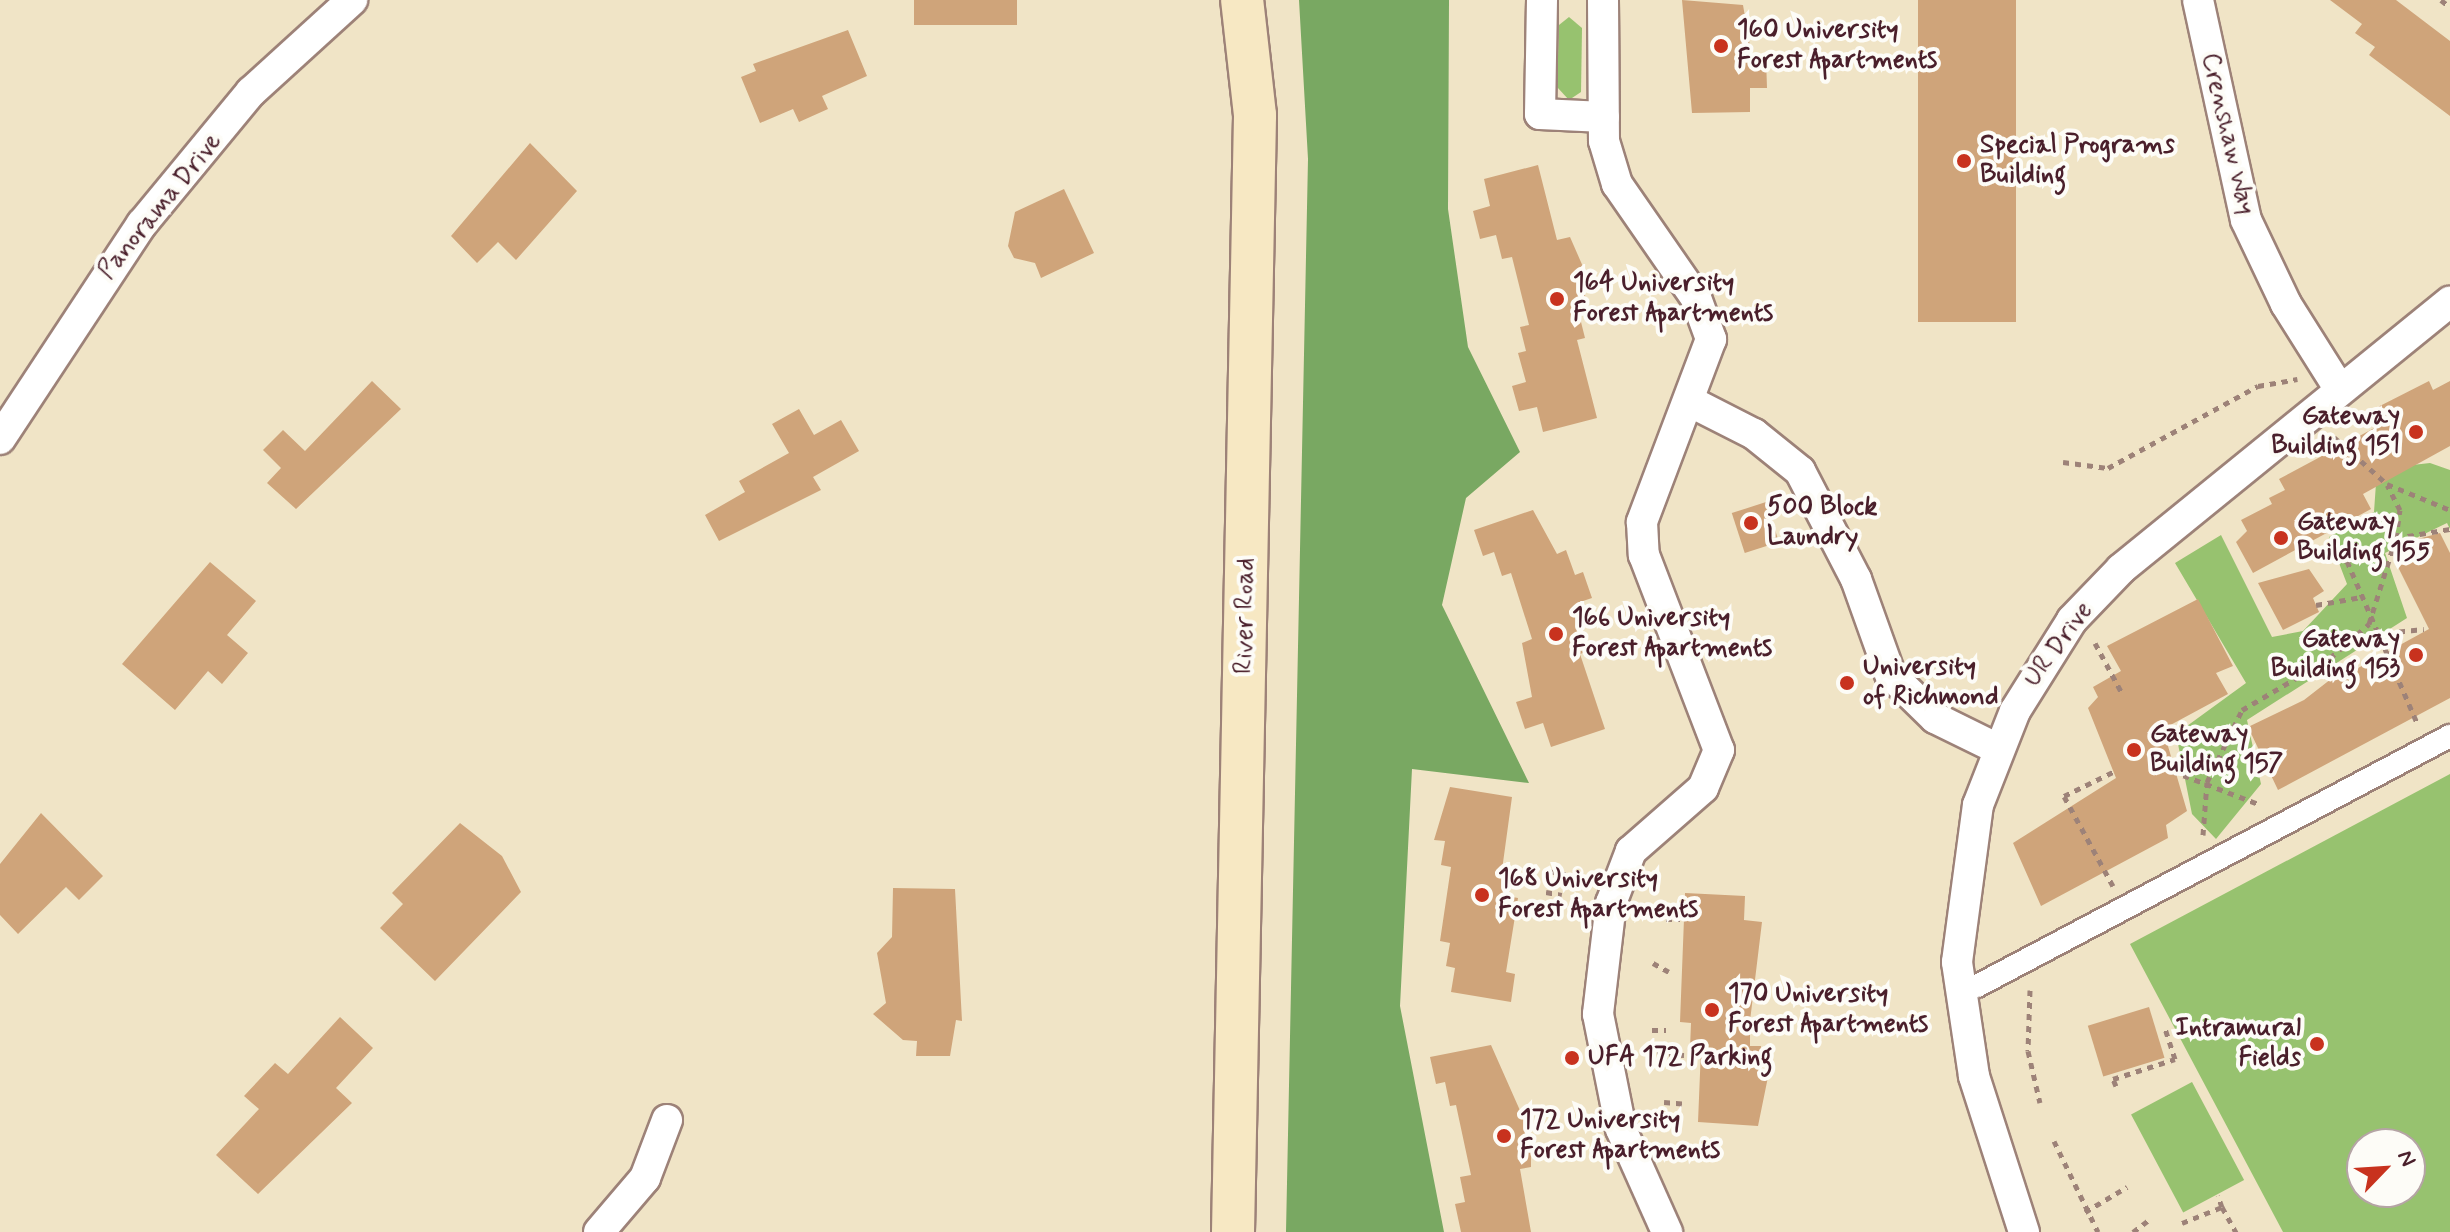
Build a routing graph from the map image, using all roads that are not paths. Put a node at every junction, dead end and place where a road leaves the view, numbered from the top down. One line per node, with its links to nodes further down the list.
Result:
1 (352, 0): 10 (street, Panorama Drive)
2 (1242, 0): 16 (main road, River Road)
3 (1542, 0): 6 (street)
4 (1603, 0): 6 (street)
5 (2198, 0): 8 (street, Crenshaw Way)
6 (1604, 117): 9 (street)
7 (2450, 302): 8 (street, UR Drive)
8 (2339, 388): 12 (street, UR Drive)
9 (1689, 401): 12 (street); 17 (street)
10 (0, 439)
11 (2450, 736): 13 (street)
12 (1998, 749): 18 (street, UR Drive)
13 (1977, 986)
14 (667, 1120): 15 (street)
15 (599, 1232)
16 (1233, 1232)
17 (1667, 1232)
18 (2024, 1232)

